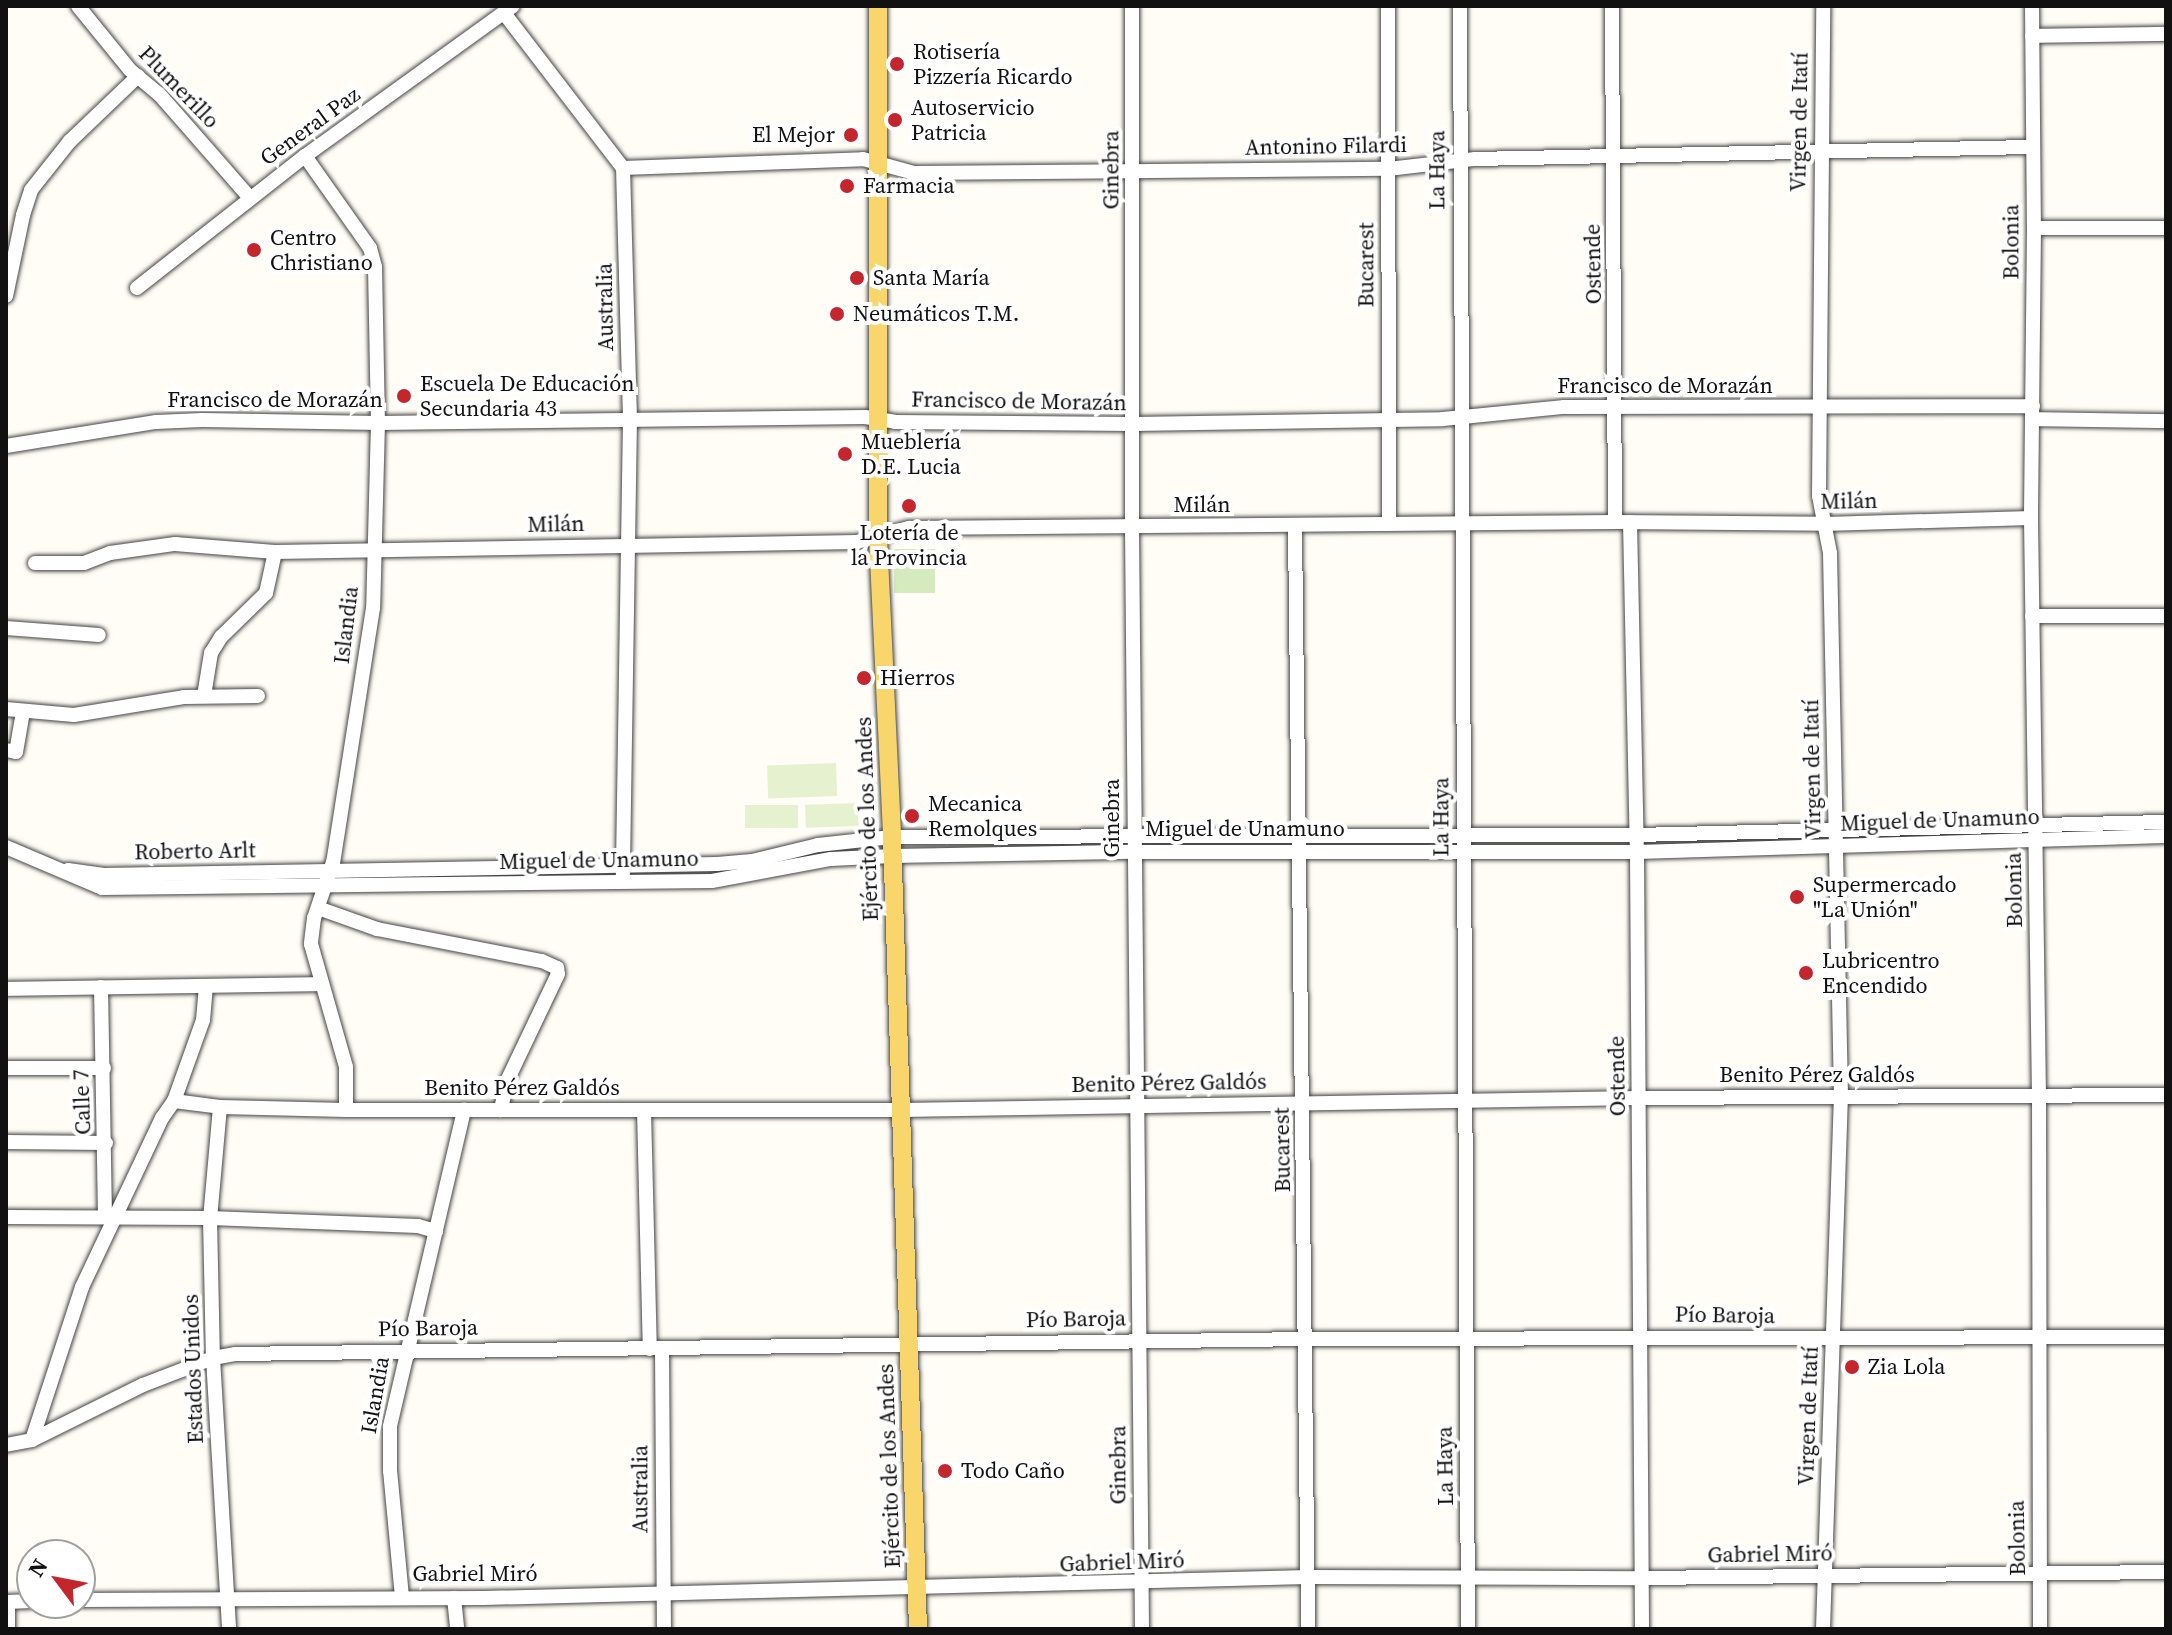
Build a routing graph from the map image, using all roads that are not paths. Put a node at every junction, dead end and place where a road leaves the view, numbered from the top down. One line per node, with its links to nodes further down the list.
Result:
1 (78, 6): 12 (street, Plumerillo)
2 (878, 6): 17 (main road, Ejército de los Andes)
3 (1132, 6): 21 (street, Ginebra)
4 (1388, 6): 20 (street, Bucarest)
5 (1460, 6): 18 (street, La Haya)
6 (1612, 6): 16 (street, Ostende)
7 (1823, 6): 14 (street, Virgen de Itatí)
8 (2032, 6): 11 (street, Bolonia)
9 (508, 9): 15 (street, General Paz); 19 (street)
10 (2166, 34): 11 (street)
11 (2032, 36): 13 (street, Bolonia)
12 (138, 76): 22 (street, Plumerillo); 26 (street)
13 (2031, 147): 14 (street, Antonino Filardi); 23 (street, Bolonia)
14 (1820, 154): 16 (street, Antonino Filardi); 28 (street, Virgen de Itatí)
15 (305, 156): 22 (street, General Paz); 35 (street, Islandia)
16 (1613, 156): 18 (street, Antonino Filardi); 27 (street, Ostende)
17 (878, 162): 19 (street, Antonino Filardi); 21 (street, Antonino Filardi); 32 (main road, Ejército de los Andes)
18 (1458, 162): 20 (street, Antonino Filardi); 30 (street, La Haya)
19 (623, 168): 31 (street, Australia)
20 (1388, 169): 21 (street, Antonino Filardi); 33 (street, Bucarest)
21 (1133, 172): 36 (street, Ginebra)
22 (250, 198): 25 (street, General Paz)
23 (2034, 228): 24 (street); 29 (street, Bolonia)
24 (2166, 228)
25 (137, 288)
26 (6, 296)
27 (1617, 407): 28 (street, Francisco de Morazán); 30 (street, Francisco de Morazán); 39 (street, Ostende)
28 (1818, 407): 29 (street, Francisco de Morazán); 42 (street, Virgen de Itatí)
29 (2032, 412): 34 (street, Francisco de Morazán); 38 (street, Bolonia)
30 (1463, 415): 33 (street, Francisco de Morazán); 40 (street, La Haya)
31 (630, 419): 32 (street, Francisco de Morazán); 35 (street, Francisco de Morazán); 46 (street, Australia)
32 (880, 420): 36 (street, Francisco de Morazán); 45 (main road, Ejército de los Andes)
33 (1389, 420): 36 (street, Francisco de Morazán); 41 (street, Bucarest)
34 (2166, 421)
35 (378, 423): 37 (street, Francisco de Morazán); 47 (street, Islandia)
36 (1133, 424): 44 (street, Ginebra)
37 (6, 446)
38 (2031, 518): 42 (street, Milán); 50 (street, Bolonia)
39 (1623, 522): 40 (street, Milán); 42 (street, Milán); 64 (street, Ostende)
40 (1461, 523): 41 (street, Milán); 63 (street, La Haya)
41 (1389, 524): 43 (street, Milán)
42 (1825, 524): 66 (street, Virgen de Itatí)
43 (1295, 527): 44 (street, Milán); 61 (street, Bucarest)
44 (1132, 528): 45 (street, Milán); 62 (street, Ginebra)
45 (878, 537): 46 (street, Milán); 69 (main road, Ejército de los Andes)
46 (628, 544): 47 (street, Milán); 76 (street, Australia)
47 (375, 550): 48 (street, Milán); 75 (street, Islandia)
48 (275, 552): 49 (street, Milán); 54 (street)
49 (35, 563)
50 (2032, 616): 51 (street); 60 (street, Bolonia)
51 (2166, 616)
52 (6, 628): 53 (street)
53 (99, 635)
54 (204, 696): 55 (street); 57 (street)
55 (258, 696)
56 (6, 709): 57 (street)
57 (23, 712): 58 (street)
58 (6, 750)
59 (2166, 822): 60 (street, Miguel de Unamuno)
60 (2034, 825): 66 (street, Miguel de Unamuno); 67 (street, Bolonia)
61 (1300, 834): 62 (street, Miguel de Unamuno); 63 (street, Miguel de Unamuno); 70 (street, Bucarest)
62 (1135, 835): 69 (street, Miguel de Unamuno); 72 (street, Ginebra)
63 (1463, 835): 64 (street, Miguel de Unamuno); 71 (street, La Haya)
64 (1636, 835): 66 (street, Miguel de Unamuno); 73 (street, Ostende)
65 (2166, 836): 67 (street, Miguel de Unamuno)
66 (1835, 838): 67 (street, Miguel de Unamuno); 73 (street, Miguel de Unamuno); 86 (street, Virgen de Itatí)
67 (2036, 840): 87 (street, Bolonia)
68 (6, 847): 74 (street, Roberto Arlt)
69 (893, 847): 72 (street, Miguel de Unamuno); 76 (street, Miguel de Unamuno); 98 (main road, Ejército de los Andes)
70 (1301, 851): 71 (street, Miguel de Unamuno); 72 (street, Miguel de Unamuno); 91 (street, Bucarest)
71 (1462, 851): 73 (street, Miguel de Unamuno); 89 (street, La Haya)
72 (1134, 852): 92 (street, Ginebra)
73 (1637, 852): 88 (street, Ostende)
74 (60, 868): 75 (street, Roberto Arlt); 77 (street, Roberto Arlt)
75 (332, 870): 76 (street, Miguel de Unamuno); 77 (street, Islandia)
76 (623, 874): 77 (street, Miguel de Unamuno)
77 (325, 885): 78 (street, Islandia)
78 (318, 908): 79 (street, Islandia); 96 (street)
79 (321, 984): 80 (street); 94 (street, Islandia)
80 (206, 986): 81 (street); 90 (street)
81 (101, 987): 82 (street); 84 (street, Calle 7)
82 (6, 989)
83 (6, 1068): 84 (street)
84 (104, 1068): 100 (street, Calle 7)
85 (2166, 1095): 87 (street, Benito Pérez Galdós)
86 (1841, 1096): 87 (street, Benito Pérez Galdós); 88 (street, Benito Pérez Galdós); 110 (street, Virgen de Itatí)
87 (2039, 1097): 107 (street, Bolonia)
88 (1639, 1098): 89 (street, Benito Pérez Galdós); 105 (street, Ostende)
89 (1464, 1100): 91 (street, Benito Pérez Galdós); 106 (street, La Haya)
90 (174, 1101): 93 (street, Benito Pérez Galdós); 101 (street)
91 (1303, 1103): 92 (street, Benito Pérez Galdós); 109 (street, Bucarest)
92 (1138, 1106): 98 (street, Benito Pérez Galdós); 111 (street, Ginebra)
93 (220, 1107): 94 (street, Benito Pérez Galdós); 103 (street, Estados Unidos)
94 (346, 1110): 95 (street, Benito Pérez Galdós)
95 (464, 1110): 96 (street, Benito Pérez Galdós); 104 (street, Islandia)
96 (501, 1110): 97 (street, Benito Pérez Galdós)
97 (644, 1110): 98 (street, Benito Pérez Galdós); 113 (street, Australia)
98 (901, 1110): 112 (main road, Ejército de los Andes)
99 (6, 1142): 100 (street)
100 (106, 1143): 101 (street, Calle 7)
101 (111, 1216): 102 (street); 103 (street); 116 (street)
102 (6, 1217)
103 (210, 1218): 104 (street); 115 (street, Estados Unidos)
104 (436, 1231): 114 (street, Islandia)
105 (1641, 1336): 106 (street, Pío Baroja); 110 (street, Pío Baroja); 122 (street, Ostende)
106 (1465, 1337): 109 (street, Pío Baroja); 123 (street, La Haya)
107 (2037, 1337): 108 (street, Pío Baroja); 110 (street, Pío Baroja); 119 (street, Bolonia)
108 (2166, 1337)
109 (1306, 1339): 111 (street, Pío Baroja); 121 (street, Bucarest)
110 (1833, 1339): 120 (street, Virgen de Itatí)
111 (1141, 1340): 112 (street, Pío Baroja); 124 (street, Ginebra)
112 (909, 1343): 113 (street, Pío Baroja); 125 (main road, Ejército de los Andes)
113 (656, 1349): 114 (street, Pío Baroja); 126 (street, Australia)
114 (406, 1350): 115 (street, Pío Baroja); 127 (street, Islandia)
115 (213, 1358): 116 (street, Pío Baroja); 128 (street, Estados Unidos)
116 (32, 1440): 117 (street, Pío Baroja)
117 (6, 1445)
118 (2166, 1572): 119 (street, Gabriel Miró)
119 (2040, 1574): 120 (street, Gabriel Miró); 142 (street, Bolonia)
120 (1825, 1575): 122 (street, Gabriel Miró); 141 (street, Virgen de Itatí)
121 (1308, 1577): 123 (street, Gabriel Miró); 124 (street, Gabriel Miró); 138 (street, Bucarest)
122 (1643, 1578): 123 (street, Gabriel Miró); 140 (street, Ostende)
123 (1468, 1579): 139 (street, La Haya)
124 (1140, 1583): 125 (street, Gabriel Miró); 137 (street, Ginebra)
125 (917, 1589): 126 (street, Gabriel Miró); 136 (main road, Ejército de los Andes)
126 (663, 1593): 129 (street, Gabriel Miró); 135 (street, Australia)
127 (402, 1597): 128 (street, Gabriel Miró); 129 (street, Gabriel Miró)
128 (226, 1598): 130 (street, Gabriel Miró); 133 (street, Estados Unidos)
129 (454, 1598): 134 (street)
130 (96, 1600)
131 (7, 1602): 132 (street)
132 (8, 1629)
133 (229, 1629)
134 (457, 1629)
135 (664, 1629)
136 (918, 1629)
137 (1142, 1629)
138 (1308, 1629)
139 (1468, 1629)
140 (1642, 1629)
141 (1823, 1629)
142 (2040, 1629)

